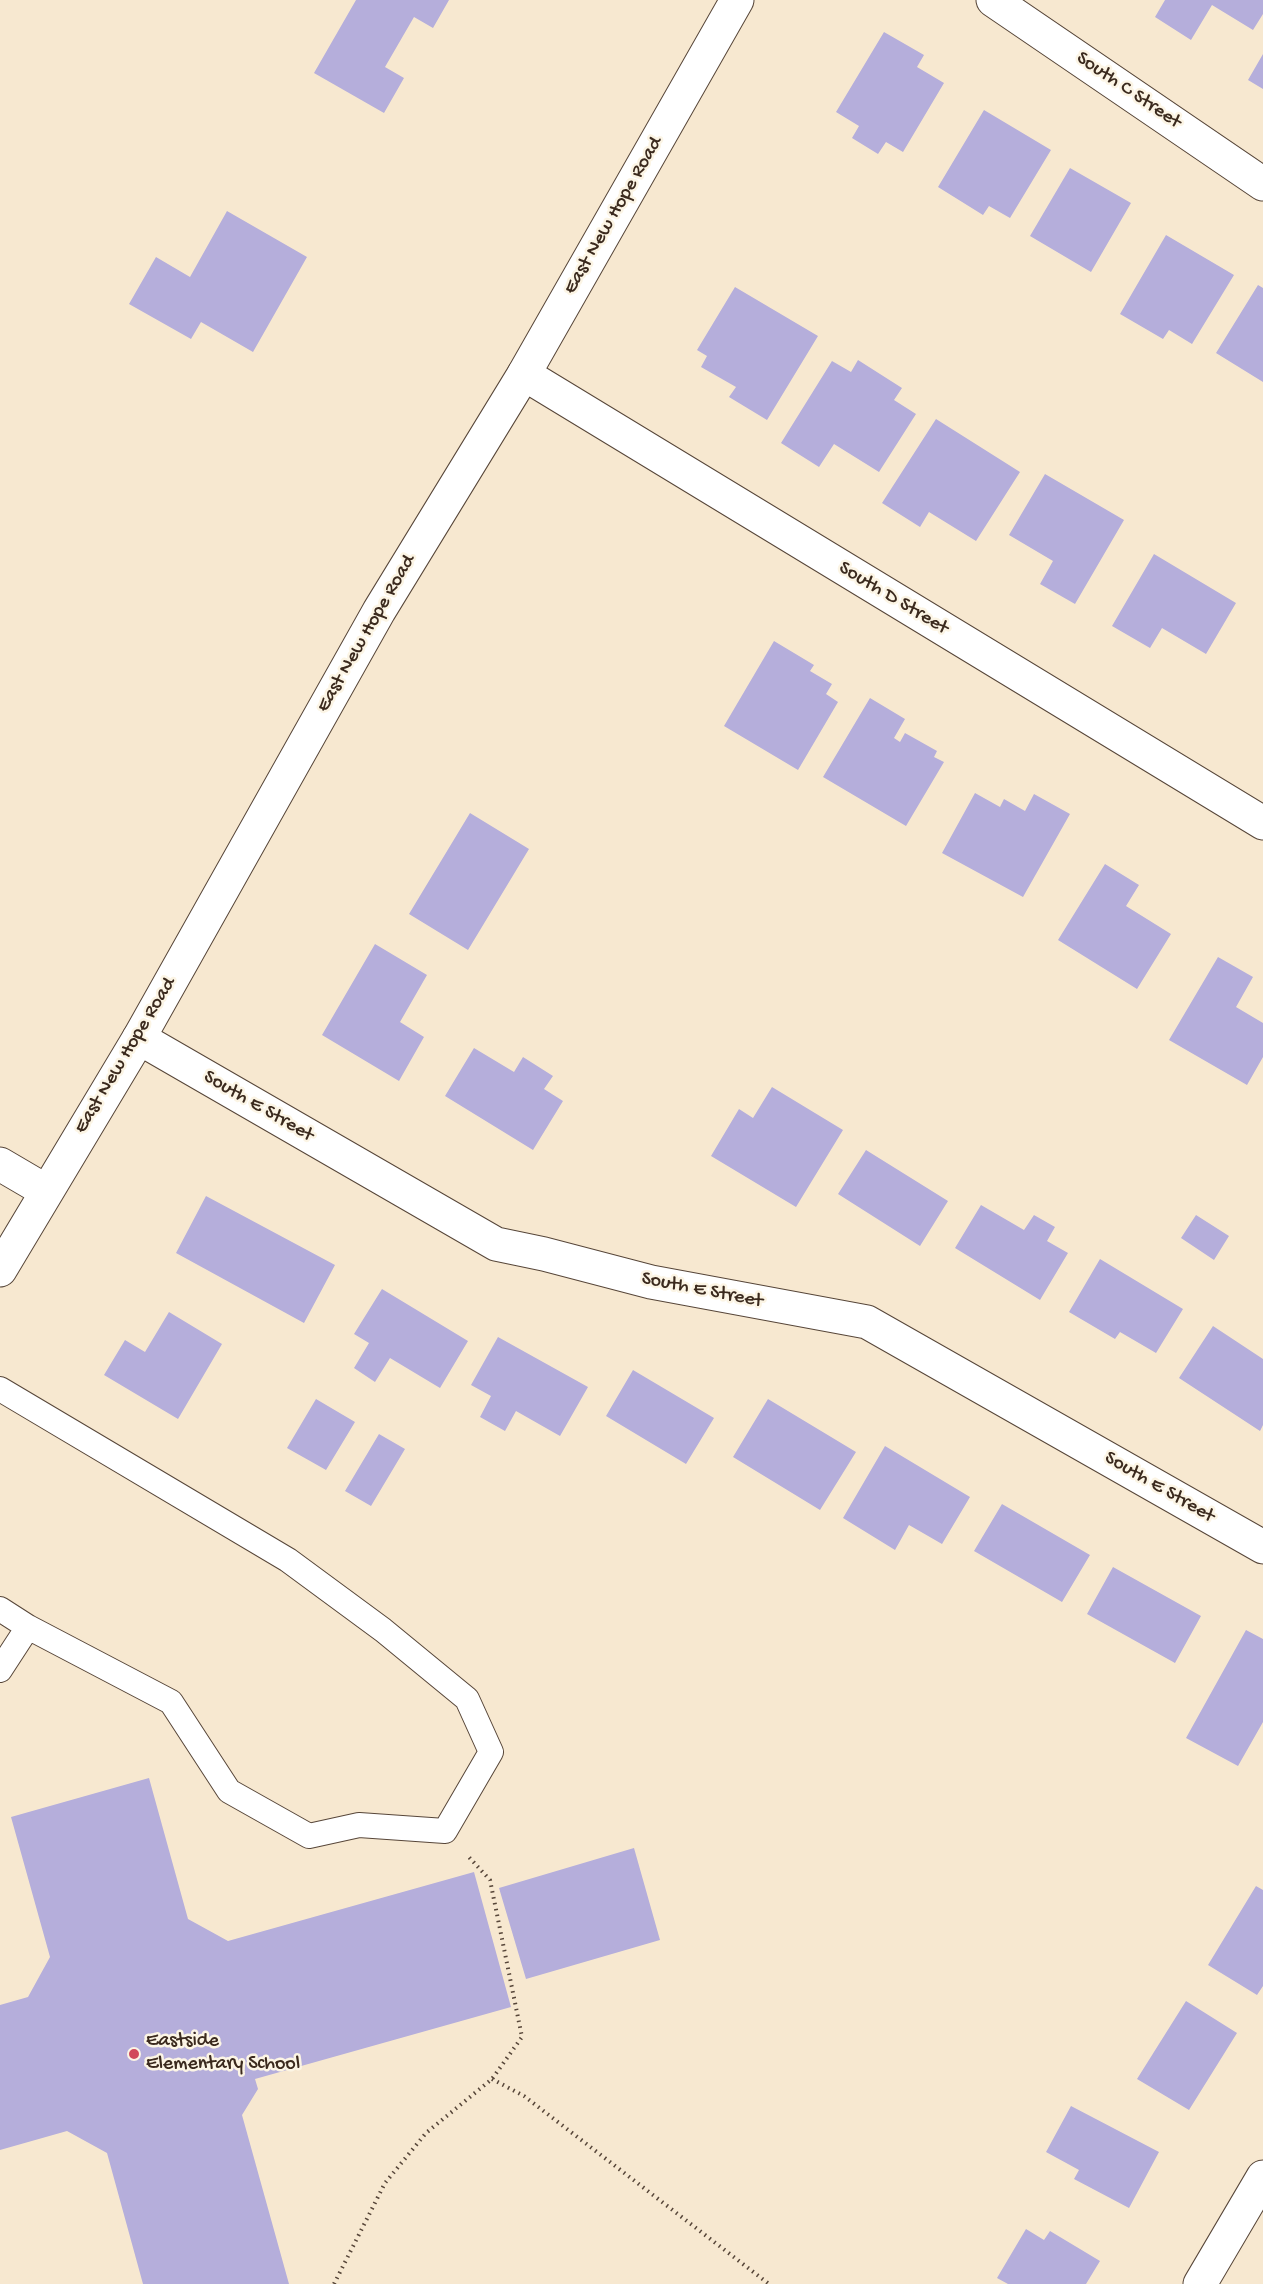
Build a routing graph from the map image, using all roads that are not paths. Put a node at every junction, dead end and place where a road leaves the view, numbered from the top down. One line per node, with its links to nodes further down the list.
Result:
1 (736, 0): 4 (street, East New Hope Road)
2 (993, 0): 3 (street, South C Street)
3 (1263, 184)
4 (524, 374): 5 (street, South D Street); 6 (street, East New Hope Road)
5 (1263, 823)
6 (139, 1038): 8 (street, East New Hope Road); 11 (street, South E Street)
7 (0, 1164): 8 (street)
8 (46, 1191): 9 (street, East New Hope Road)
9 (0, 1270)
10 (0, 1389): 13 (lane)
11 (1263, 1547)
12 (0, 1609): 13 (lane)
13 (28, 1627): 14 (lane)
14 (0, 1670)
15 (1263, 2177): 16 (street)
16 (1200, 2284)

